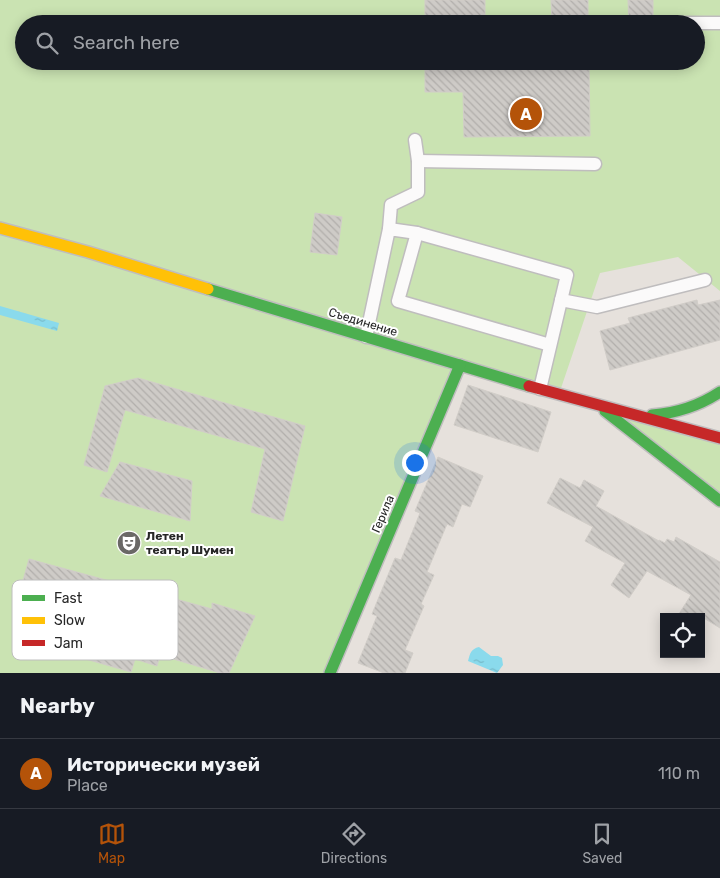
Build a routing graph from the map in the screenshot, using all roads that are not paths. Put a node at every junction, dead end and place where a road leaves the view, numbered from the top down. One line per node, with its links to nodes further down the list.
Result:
1 (705, 23): 2 (lane)
2 (720, 23)
3 (415, 140): 4 (lane)
4 (418, 161): 5 (lane); 7 (lane)
5 (595, 164)
6 (0, 228): 11 (street, Съединение)
7 (389, 229): 8 (lane); 11 (lane)
8 (417, 233): 10 (lane); 12 (lane)
9 (705, 280): 10 (lane)
10 (561, 300): 12 (lane)
11 (366, 337): 13 (street, Съединение)
12 (550, 345): 14 (lane)
13 (460, 365): 14 (street, Съединение); 20 (street, Герила)
14 (540, 389): 16 (street, Съединение)
15 (720, 392): 17 (street)
16 (596, 404): 17 (street, Съединение); 19 (street)
17 (640, 416): 18 (street, Съединение)
18 (720, 438)
19 (720, 501)
20 (330, 673)

